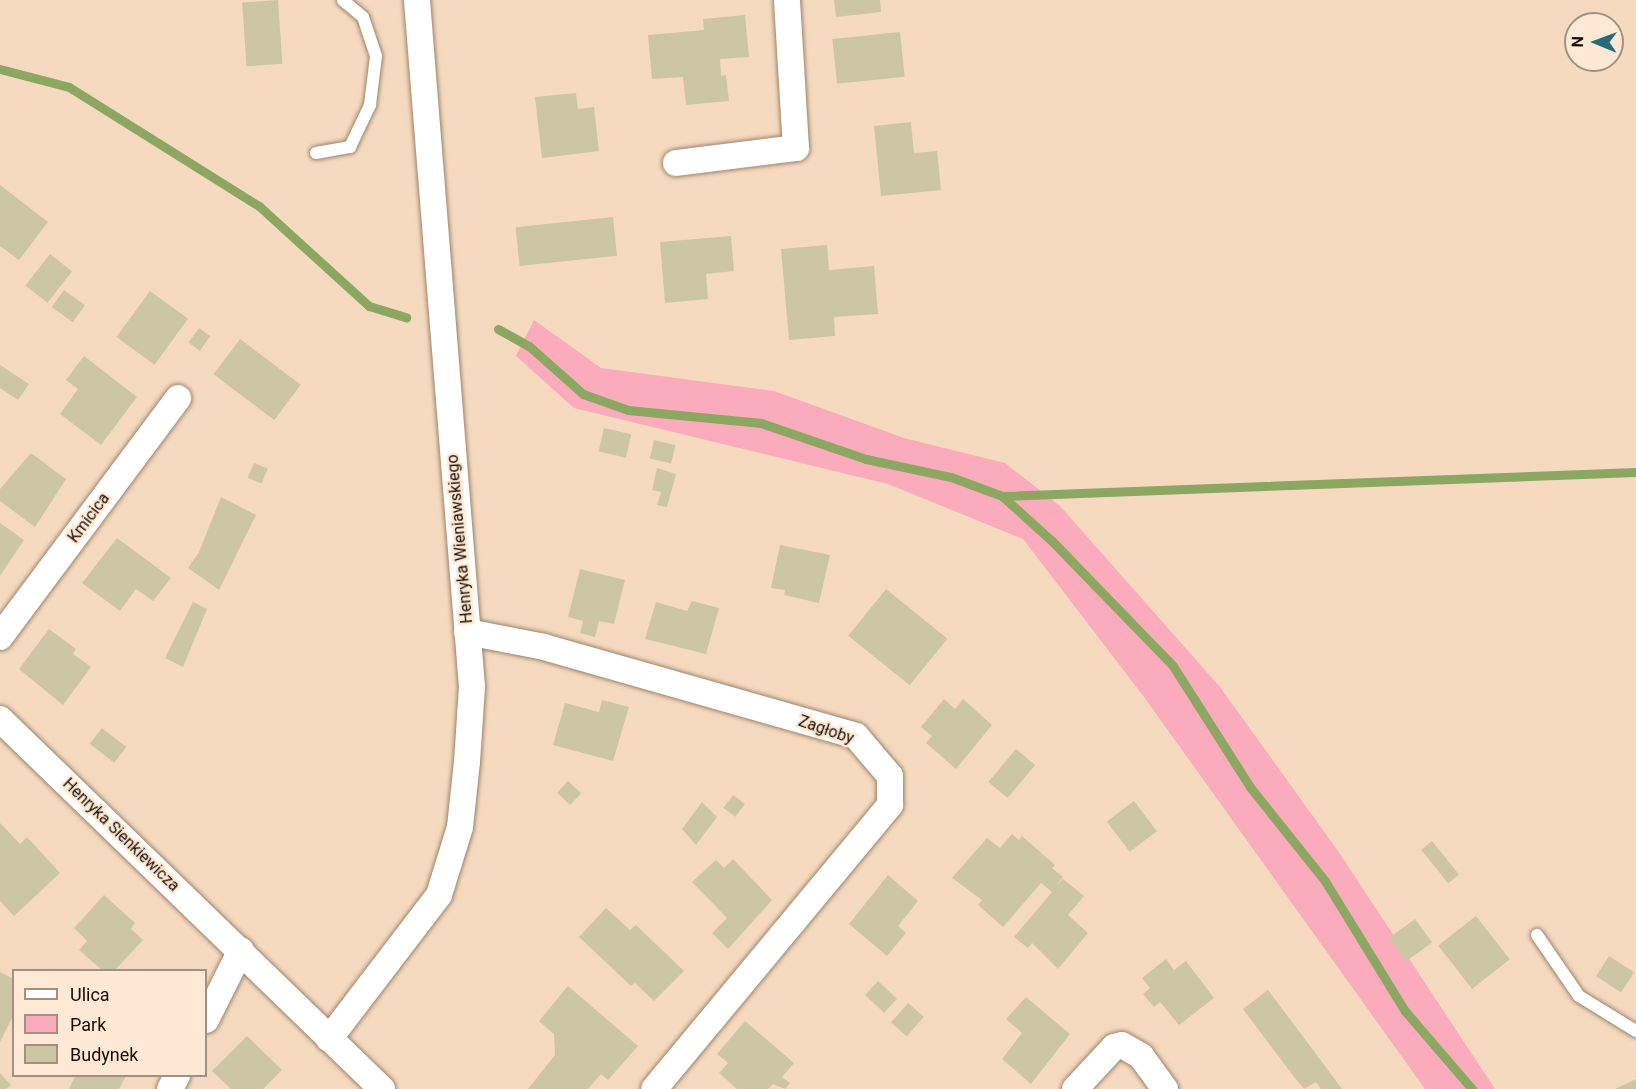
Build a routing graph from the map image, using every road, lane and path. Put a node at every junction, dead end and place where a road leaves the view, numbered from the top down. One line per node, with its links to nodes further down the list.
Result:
1 (343, 0): 4 (lane)
2 (417, 0): 7 (street, Henryka Wieniawskiego)
3 (787, 0): 5 (street)
4 (316, 153)
5 (676, 163)
6 (178, 398): 8 (street, Kmicica)
7 (467, 632): 14 (street, Henryka Wieniawskiego); 16 (street, Zagłoby)
8 (0, 638)
9 (0, 719): 11 (street, Henryka Sienkiewicza)
10 (1537, 935): 13 (lane)
11 (241, 950): 12 (street); 14 (street, Henryka Sienkiewicza)
12 (207, 1018)
13 (1636, 1031)
14 (329, 1039): 15 (street, Henryka Sienkiewicza)
15 (382, 1089)
16 (654, 1089)
17 (1076, 1089): 18 (street)
18 (1165, 1089)

